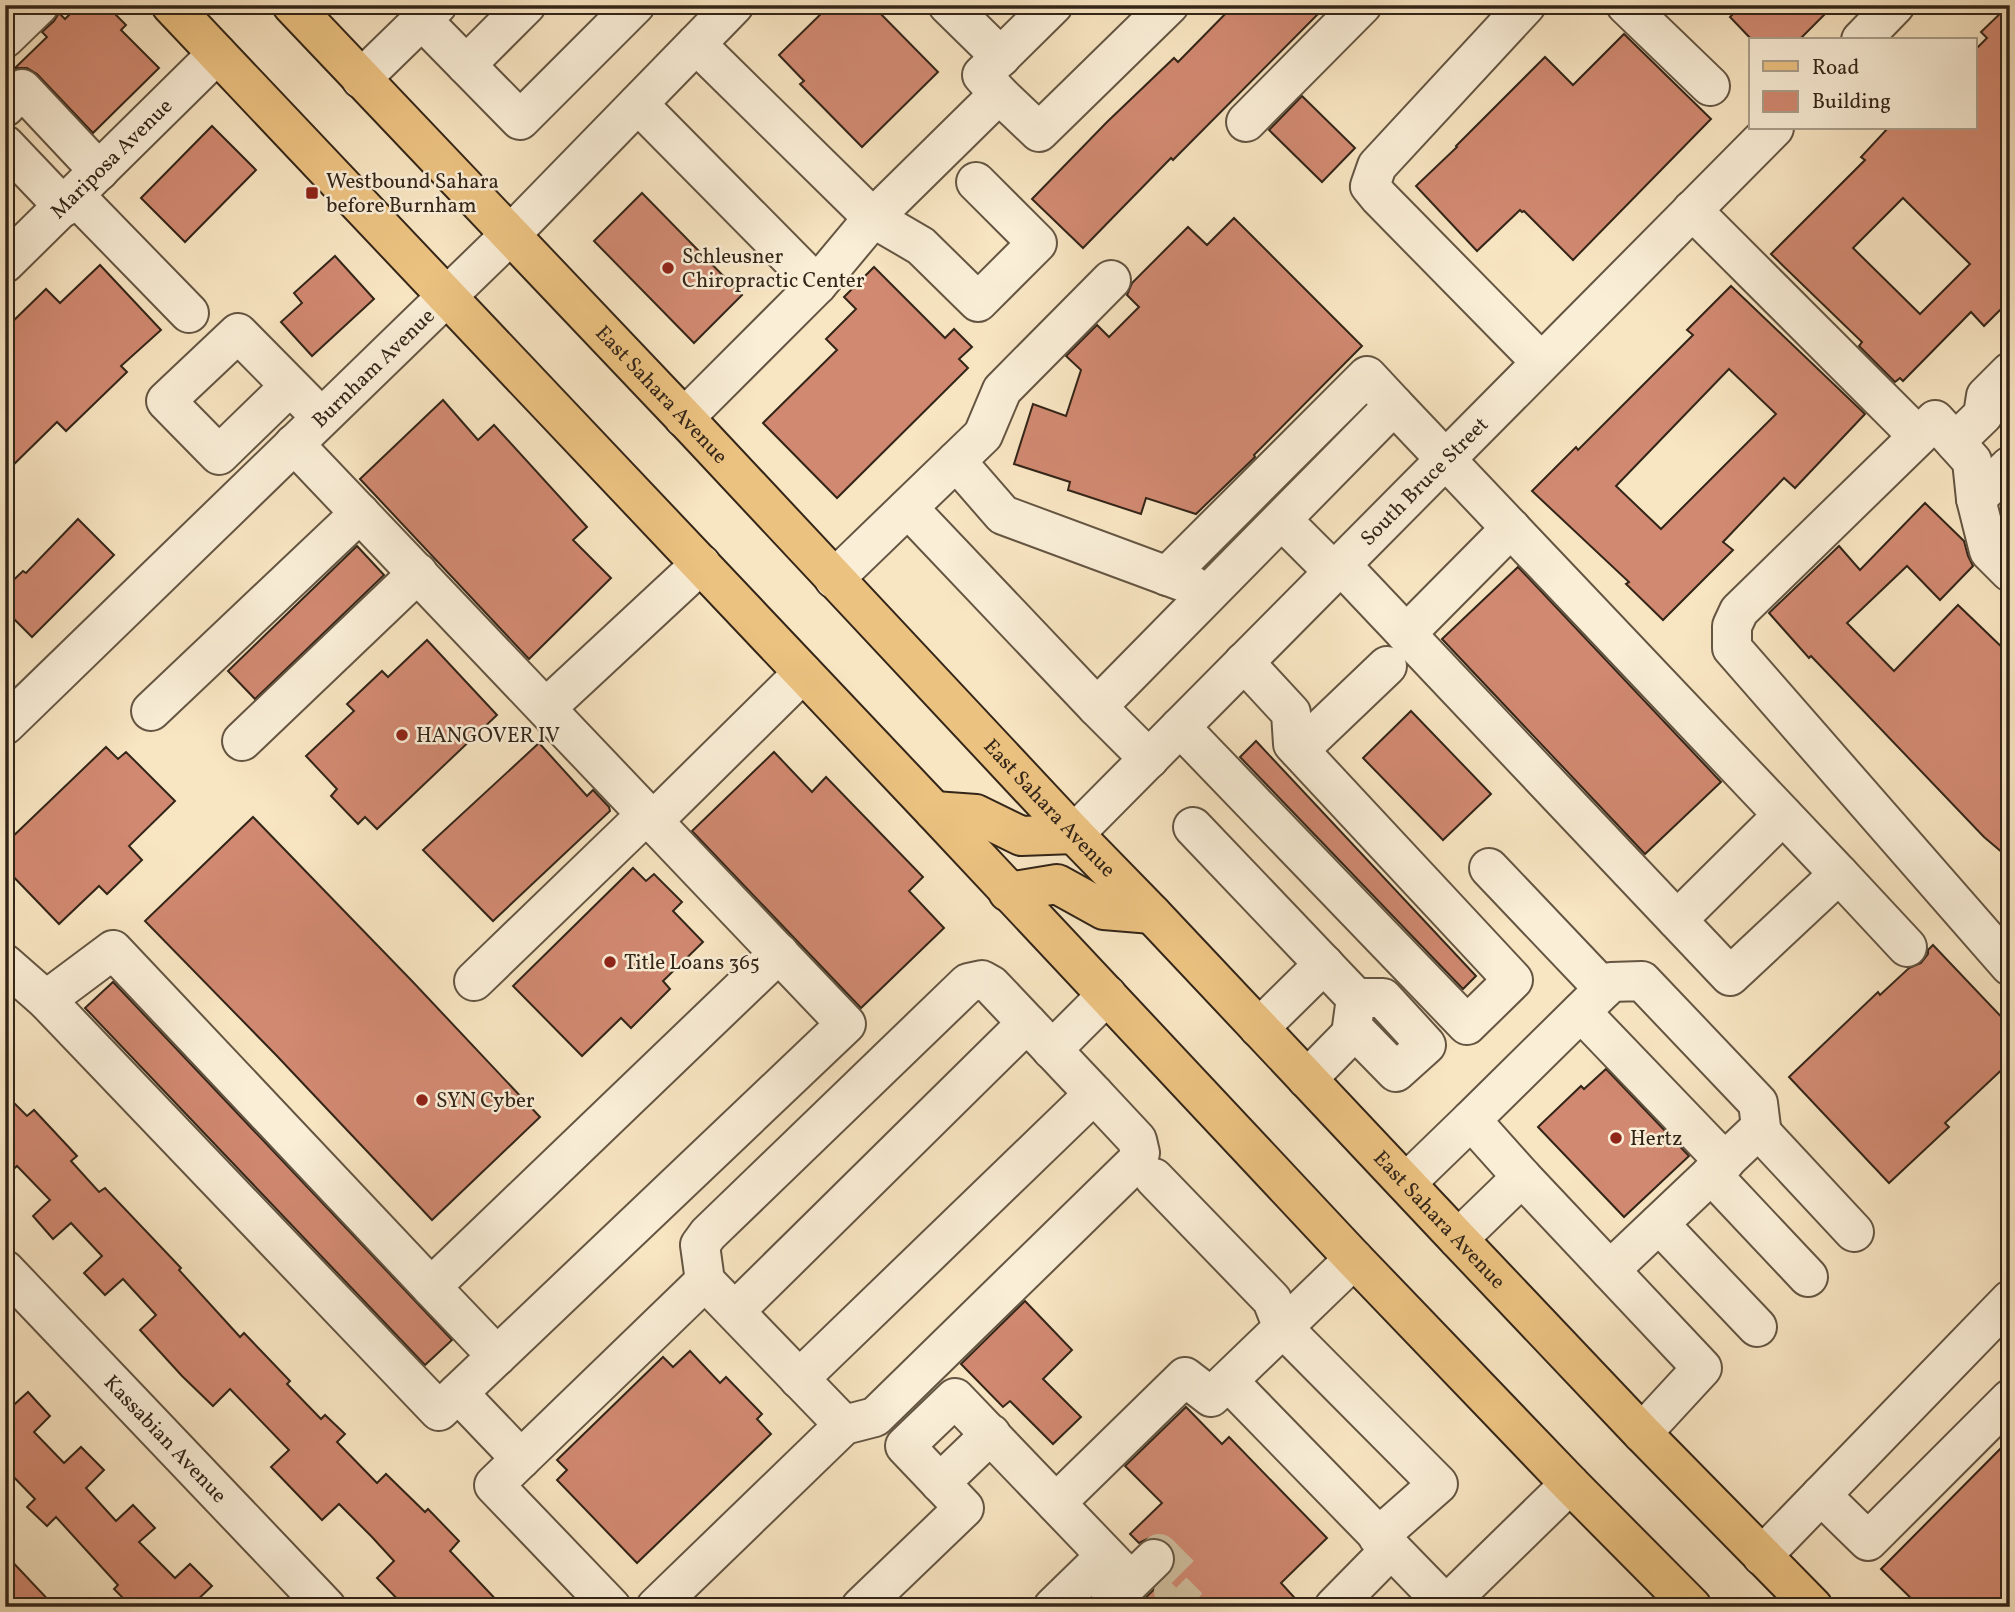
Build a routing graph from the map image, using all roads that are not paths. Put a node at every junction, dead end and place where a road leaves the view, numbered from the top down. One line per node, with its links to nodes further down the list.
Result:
1 (39, 5): 15 (street)
2 (171, 5): 18 (main road)
3 (292, 5): 21 (main road, East Sahara Avenue)
4 (526, 5): 19 (street)
5 (635, 5): 19 (street)
6 (734, 5): 17 (street, Burnham Avenue)
7 (948, 5): 20 (street)
8 (1053, 5): 20 (street)
9 (1169, 5): 20 (street)
10 (1362, 5): 25 (street)
11 (1526, 5): 38 (street)
12 (1626, 5): 22 (street)
13 (1895, 5): 16 (street)
14 (429, 13): 19 (street); 21 (street)
15 (5, 38)
16 (1863, 38)
17 (696, 44): 23 (street, Burnham Avenue); 31 (street)
18 (216, 54): 29 (street, Mariposa Avenue); 36 (main road)
19 (466, 65)
20 (1000, 75): 31 (street)
21 (361, 79): 32 (main road, East Sahara Avenue)
22 (1710, 86)
23 (638, 104): 32 (street, Burnham Avenue); 35 (street)
24 (5, 107): 29 (street)
25 (1245, 122)
26 (1772, 130): 30 (street, South Bruce Street)
27 (5, 145): 29 (street)
28 (976, 182): 31 (street)
29 (79, 191): 33 (street, Mariposa Avenue); 37 (street)
30 (1692, 210): 38 (street, South Bruce Street); 44 (street)
31 (873, 218): 35 (street)
32 (509, 235): 36 (street, Burnham Avenue); 43 (main road, East Sahara Avenue)
33 (5, 263)
34 (1111, 280): 47 (street)
35 (817, 285): 43 (street)
36 (447, 296): 42 (street, Burnham Avenue); 54 (main road)
37 (189, 313)
38 (1541, 362): 46 (street, South Bruce Street)
39 (2010, 372): 44 (street)
40 (290, 386): 42 (street)
41 (1395, 405): 46 (street); 52 (street); 58 (street)
42 (321, 417): 45 (street, Burnham Avenue)
43 (684, 418): 59 (main road, East Sahara Avenue)
44 (1936, 439): 49 (street); 86 (street)
45 (294, 444): 51 (street); 67 (street, Burnham Avenue)
46 (1445, 459): 53 (street); 55 (street, South Bruce Street)
47 (956, 461): 50 (street); 58 (street)
48 (2010, 466): 49 (street)
49 (1976, 499): 56 (street)
50 (908, 508): 59 (street); 64 (street)
51 (360, 513): 57 (street); 66 (street)
52 (1282, 520): 55 (street); 60 (street)
53 (1511, 528): 61 (street); 73 (street)
54 (701, 564): 63 (main road); 65 (street)
55 (1337, 568): 61 (street); 62 (street, South Bruce Street)
56 (2010, 572)
57 (418, 573): 65 (street); 69 (street)
58 (1167, 576): 60 (street)
59 (834, 579): 76 (main road, East Sahara Avenue)
60 (1211, 592): 64 (street)
61 (1396, 650): 70 (street); 81 (street)
62 (1244, 662): 68 (street, South Bruce Street); 70 (street)
63 (803, 673): 72 (main road); 74 (street)
64 (1097, 707): 71 (street)
65 (545, 708): 74 (street)
66 (152, 711)
67 (6, 723)
68 (1180, 727): 70 (street); 71 (street, South Bruce Street)
69 (242, 741)
70 (1299, 750)
71 (1149, 758): 76 (street, South Bruce Street)
72 (934, 811): 76 (main road); 79 (main road)
73 (1783, 815): 78 (street); 81 (street)
74 (650, 818): 83 (street); 87 (street)
75 (1193, 827): 85 (street)
76 (1074, 834): 80 (main road, East Sahara Avenue)
77 (1489, 868): 90 (street)
78 (1839, 874): 81 (street); 82 (street)
79 (1008, 892): 80 (main road); 88 (main road)
80 (1152, 914): 91 (main road, East Sahara Avenue)
81 (1677, 920)
82 (1907, 947)
83 (779, 953): 109 (street); 114 (street)
84 (5, 964): 89 (street)
85 (1324, 964): 91 (street); 93 (street)
86 (2010, 965)
87 (474, 981)
88 (1107, 995): 92 (street); 104 (main road)
89 (46, 1000): 109 (street); 117 (street)
90 (1592, 1000): 95 (street); 96 (street); 97 (street)
91 (1259, 1028): 93 (main road, East Sahara Avenue)
92 (1040, 1037): 94 (street); 108 (street); 111 (street)
93 (1307, 1079): 100 (main road, East Sahara Avenue)
94 (1094, 1094): 115 (street); 119 (street)
95 (1471, 1120): 98 (street); 100 (street)
96 (1759, 1130): 97 (street); 102 (street)
97 (1718, 1168): 101 (street); 107 (street)
98 (1522, 1177): 103 (street); 106 (street)
99 (1154, 1178): 113 (street)
100 (1406, 1183): 103 (main road, East Sahara Avenue)
101 (1659, 1224): 106 (street); 112 (street)
102 (1854, 1232)
103 (1458, 1239): 120 (main road, East Sahara Avenue)
104 (1354, 1259): 113 (street); 124 (main road)
105 (5, 1270): 131 (street, Kassabian Avenue)
106 (1610, 1270): 120 (street)
107 (1808, 1277)
108 (705, 1281): 111 (street); 122 (street)
109 (431, 1287): 114 (street)
110 (2010, 1300): 125 (street)
111 (734, 1311): 115 (street)
112 (1757, 1327)
113 (1283, 1328): 116 (street); 127 (street)
114 (497, 1356): 117 (street)
115 (799, 1379): 119 (street)
116 (1228, 1381): 126 (street); 127 (street)
117 (458, 1393): 122 (street)
118 (2010, 1399): 125 (street)
119 (844, 1425): 133 (street)
120 (1642, 1433): 128 (main road, East Sahara Avenue)
121 (990, 1434): 123 (street); 123 (street); 126 (street)
122 (521, 1459): 132 (street)
123 (940, 1483): 134 (street)
124 (1570, 1484): 130 (street); 137 (main road)
125 (1821, 1495): 128 (street)
126 (1056, 1503): 129 (street)
127 (1384, 1543): 130 (street); 136 (street)
128 (1762, 1556): 138 (main road, East Sahara Avenue)
129 (1125, 1582): 135 (street)
130 (1445, 1606)
131 (326, 1607)
132 (611, 1607)
133 (656, 1607)
134 (861, 1607)
135 (1053, 1607)
136 (1334, 1607)
137 (1692, 1607)
138 (1813, 1607)

